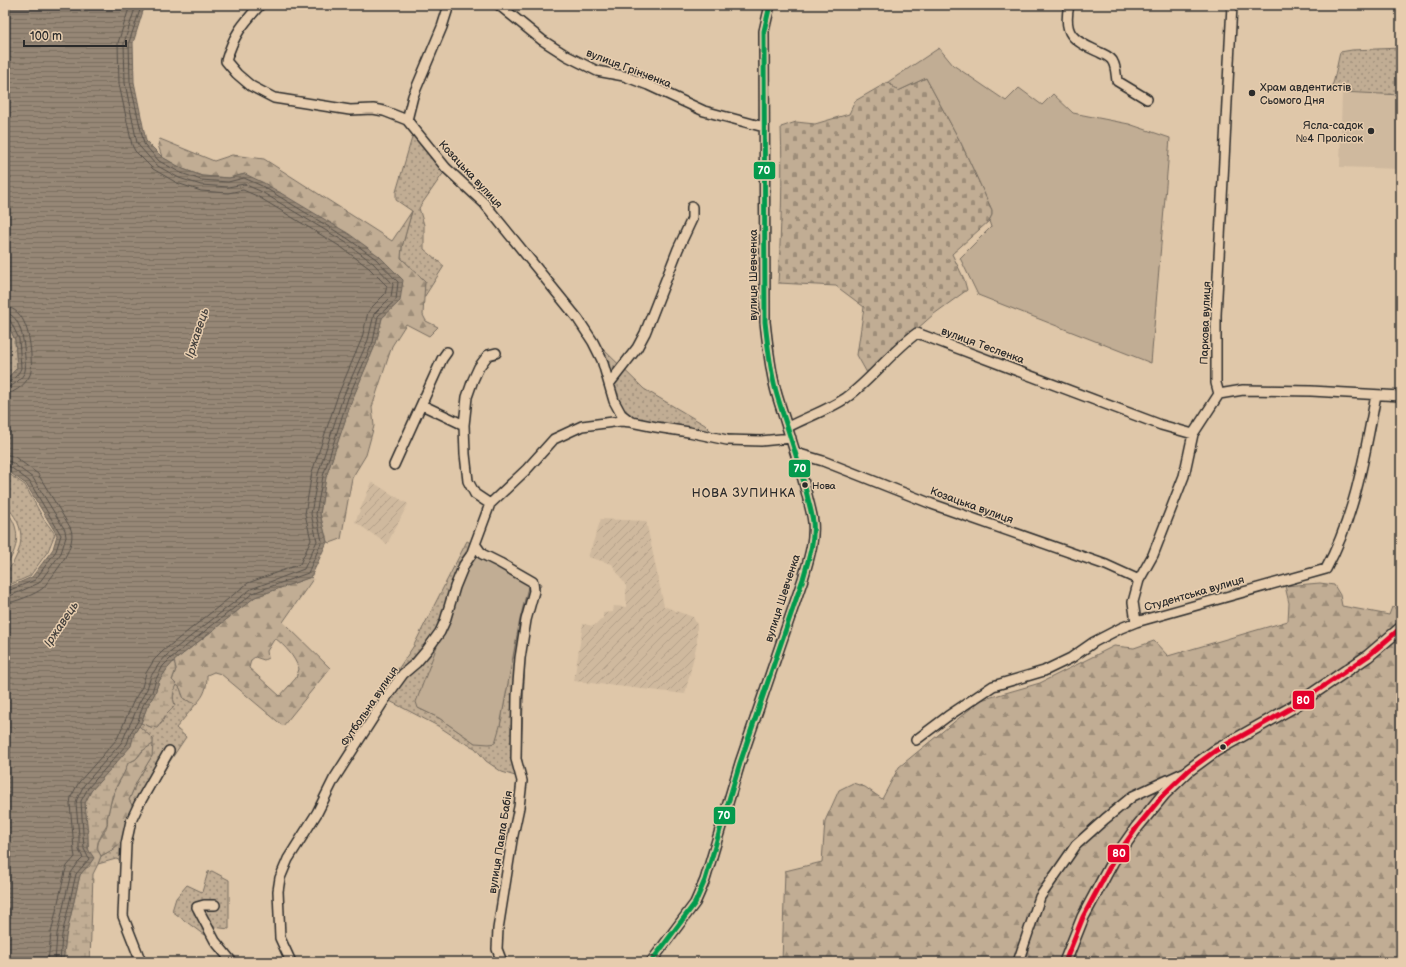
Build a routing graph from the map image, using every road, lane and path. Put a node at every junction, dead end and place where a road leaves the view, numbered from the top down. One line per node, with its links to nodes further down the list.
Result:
1 (260, 5): 8 (street, Козацька вулиця)
2 (449, 5): 8 (street)
3 (499, 5): 9 (street, вулиця Грінченка)
4 (770, 5): 9 (street, вулиця Шевченка)
5 (1069, 5): 7 (street)
6 (1232, 5): 14 (street, Паркова вулиця)
7 (1147, 99)
8 (407, 120): 13 (street, Козацька вулиця)
9 (764, 127): 20 (street, вулиця Шевченка)
10 (692, 207): 13 (street)
11 (447, 352): 17 (street)
12 (496, 353): 19 (street)
13 (609, 384): 18 (street, Козацька вулиця)
14 (1219, 394): 15 (street); 21 (street)
15 (1376, 395): 16 (street); 28 (street, Студентська вулиця)
16 (1401, 396)
17 (422, 405): 19 (street); 24 (street)
18 (631, 422): 22 (street); 25 (street)
19 (464, 425): 25 (street)
20 (788, 427): 21 (street, вулиця Тесленка); 22 (street, вулиця Шевченка)
21 (1193, 434): 27 (street)
22 (791, 438): 23 (street, вулиця Шевченка)
23 (796, 453): 27 (street, Козацька вулиця); 38 (street, вулиця Шевченка)
24 (394, 465)
25 (490, 504): 26 (street, Футбольна вулиця)
26 (475, 544): 36 (street, Футбольна вулиця); 37 (street, вулиця Павла Бабія)
27 (1139, 580): 28 (street)
28 (1136, 622): 30 (street, Студентська вулиця)
29 (1401, 628): 32 (main road)
30 (916, 740)
31 (169, 751): 34 (street)
32 (1189, 770): 39 (street); 40 (main road)
33 (215, 905): 35 (street)
34 (141, 962)
35 (232, 962)
36 (291, 962)
37 (502, 962)
38 (651, 962)
39 (1018, 962)
40 (1065, 962)

